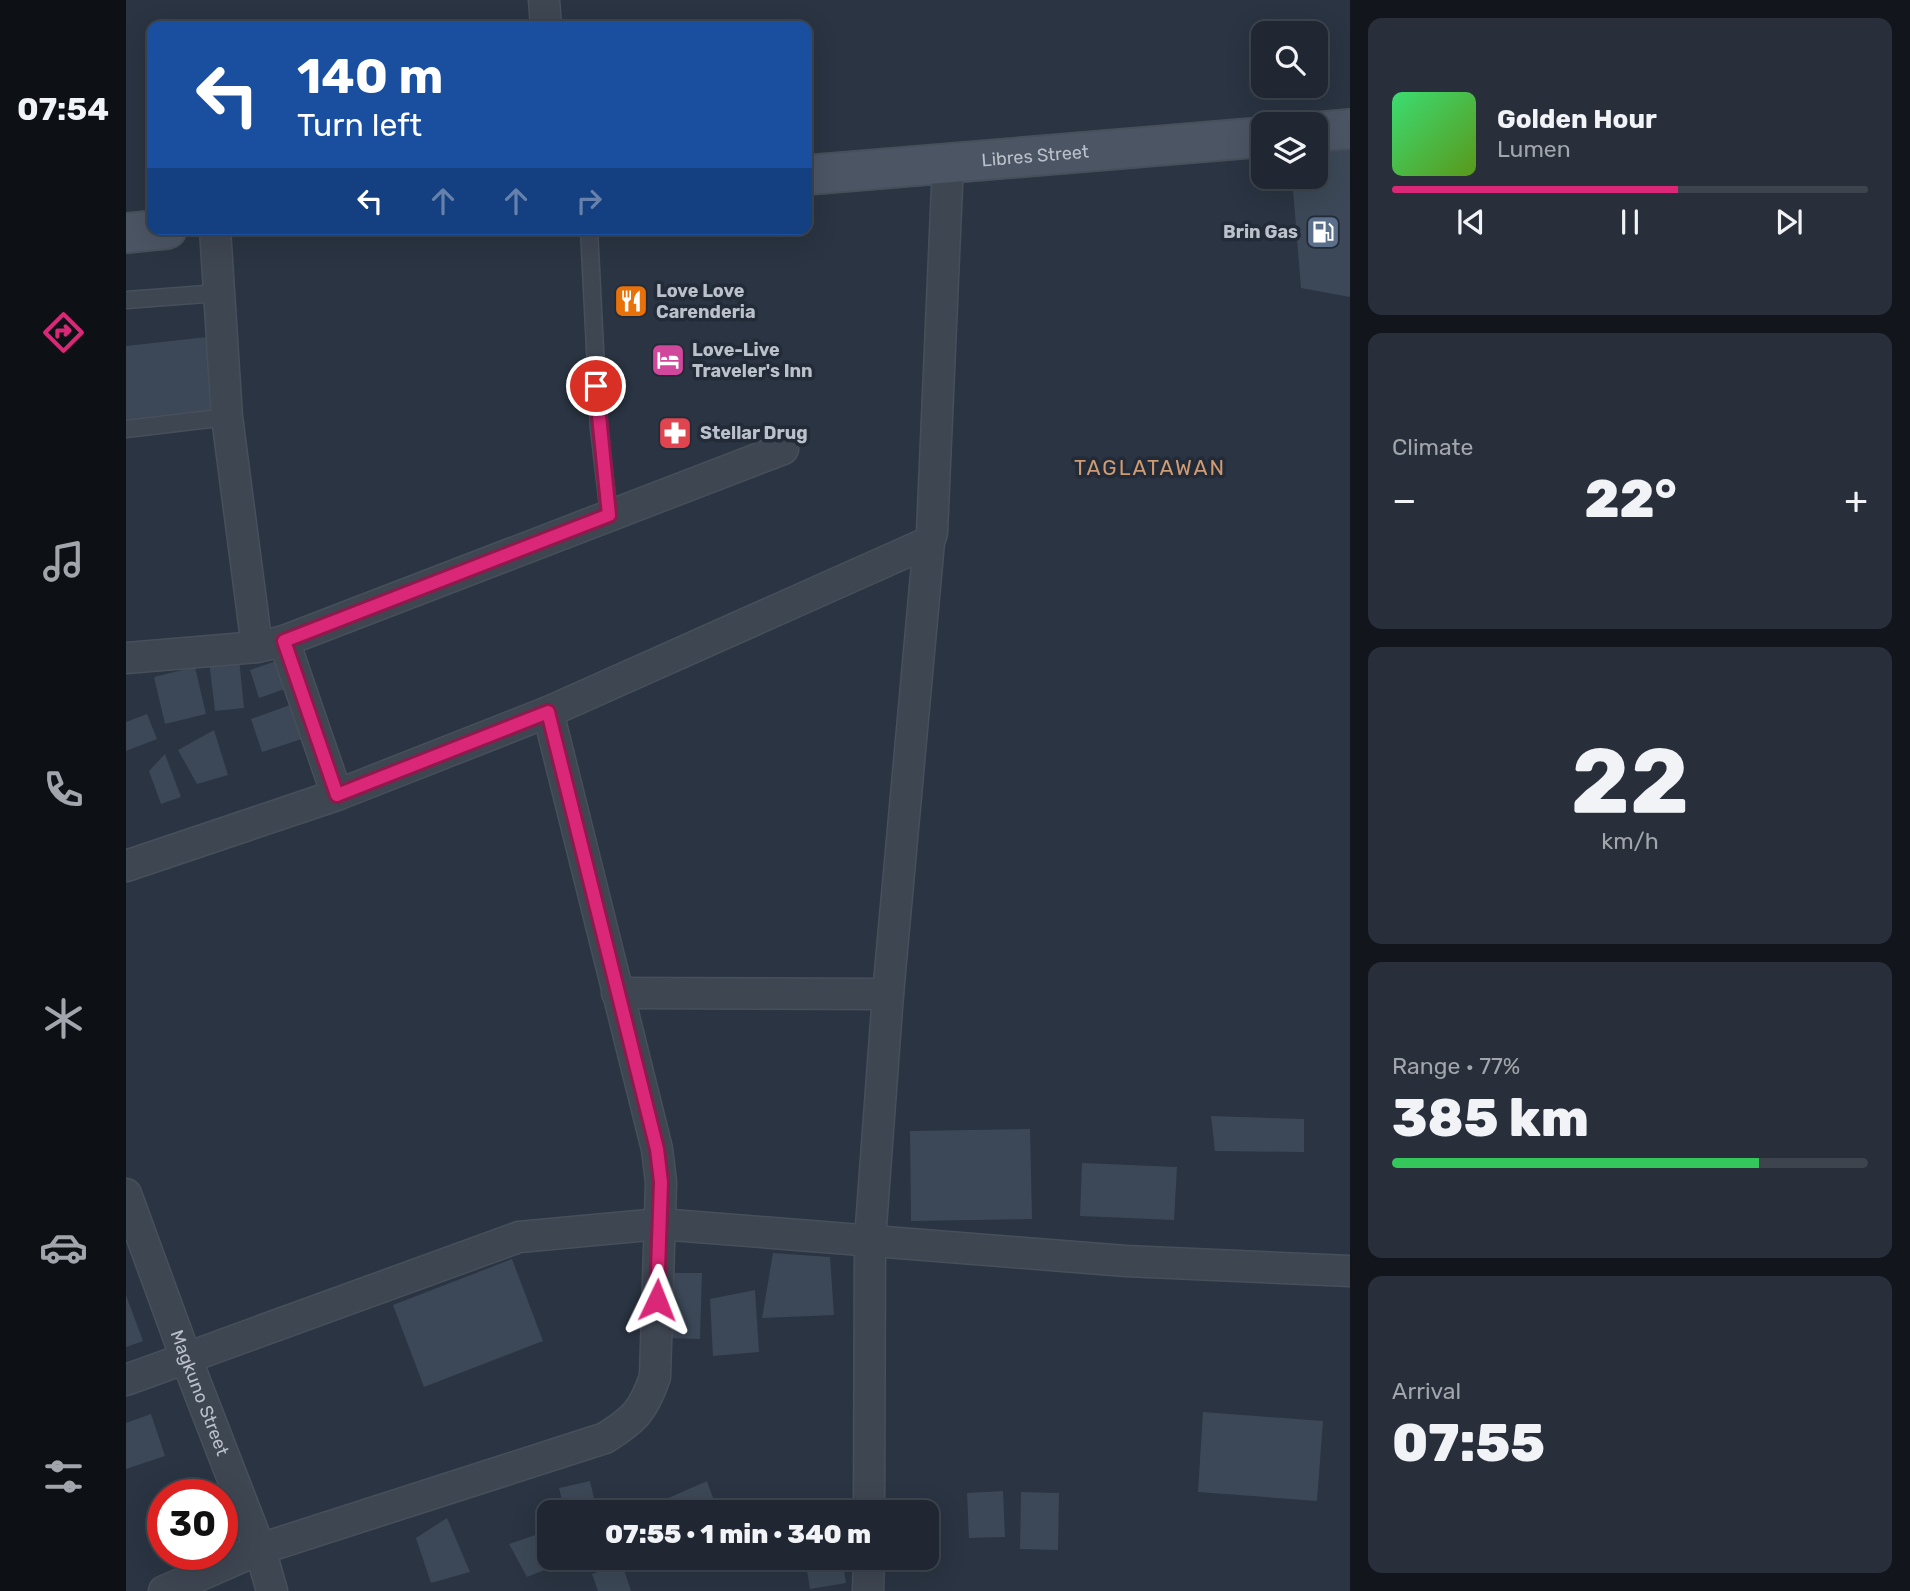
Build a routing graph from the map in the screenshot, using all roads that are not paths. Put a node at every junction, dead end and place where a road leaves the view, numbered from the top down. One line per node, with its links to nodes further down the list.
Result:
1 (544, 0): 2 (street)
2 (546, 21)
3 (1350, 129): 4 (main road)
4 (1328, 131)
5 (1251, 137): 6 (main road, Libres Street)
6 (948, 163): 7 (main road, Libres Street); 18 (street)
7 (812, 175)
8 (147, 231): 9 (main road)
9 (126, 233)
10 (215, 235): 12 (street)
11 (589, 235): 17 (lane)
12 (219, 293): 13 (lane); 14 (street)
13 (126, 300)
14 (227, 417): 15 (lane); 19 (street)
15 (126, 429)
16 (783, 449): 17 (street)
17 (609, 515): 19 (street)
18 (929, 542): 21 (street); 25 (street)
19 (271, 644): 20 (street); 22 (street)
20 (126, 659)
21 (548, 712): 22 (street); 24 (street)
22 (337, 795): 23 (street)
23 (126, 866)
24 (617, 993): 25 (street); 27 (street)
25 (888, 994): 28 (street)
26 (126, 1194): 30 (street, Magkuno Street)
27 (659, 1224): 28 (street); 30 (street); 33 (street)
28 (870, 1240): 29 (street); 32 (street)
29 (1350, 1271)
30 (186, 1358): 31 (street); 33 (street, Magkuno Street)
31 (126, 1380)
32 (869, 1500)
33 (260, 1549): 35 (street); 36 (street, Magkuno Street)
34 (869, 1570): 37 (street)
35 (164, 1591)
36 (272, 1591)
37 (868, 1591)

